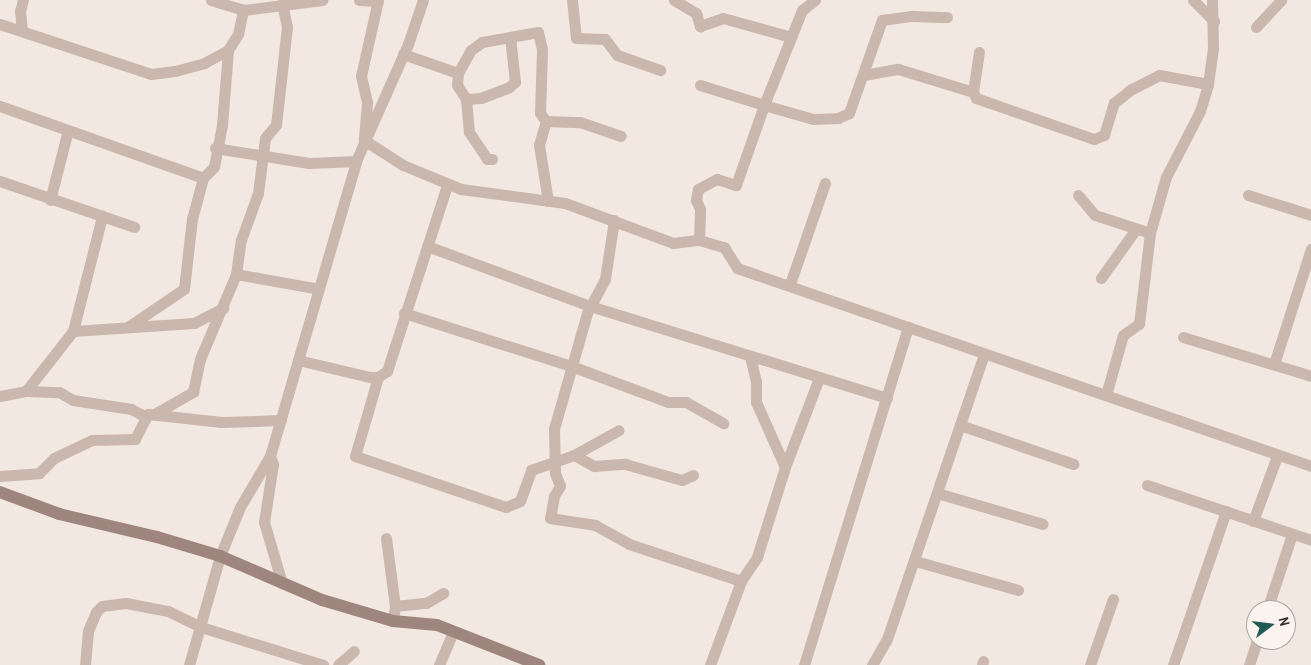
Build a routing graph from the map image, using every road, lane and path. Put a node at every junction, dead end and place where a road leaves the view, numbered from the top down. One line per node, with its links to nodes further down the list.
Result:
1 (23, 0): 19 (street)
2 (211, 0): 14 (street)
3 (322, 0): 13 (street)
4 (359, 0): 12 (street)
5 (423, 0): 24 (street)
6 (572, 0): 25 (street)
7 (674, 0): 21 (street)
8 (815, 0): 21 (street)
9 (1193, 0): 16 (street)
10 (1212, 0): 16 (street)
11 (1281, 0): 18 (street)
12 (378, 1): 37 (street)
13 (283, 2): 14 (street); 39 (street)
14 (243, 10): 22 (street)
15 (947, 17): 27 (street)
16 (1214, 21): 28 (street)
17 (0, 24): 19 (street)
18 (1256, 27)
19 (22, 30): 22 (street)
20 (510, 37): 26 (street); 31 (street); 34 (street)
21 (791, 37): 32 (street)
22 (228, 50): 38 (street)
23 (979, 52): 30 (street)
24 (403, 54): 26 (street); 37 (street)
25 (660, 70)
26 (458, 73): 31 (street)
27 (863, 75): 30 (street); 32 (street)
28 (1208, 84): 30 (street); 55 (street)
29 (700, 85): 32 (street)
30 (972, 92)
31 (466, 98): 40 (street)
32 (764, 105): 56 (street)
33 (0, 106): 35 (street)
34 (546, 121): 36 (street); 49 (street)
35 (68, 130): 42 (street); 48 (street)
36 (621, 136)
37 (364, 140): 41 (street); 45 (street)
38 (215, 148): 39 (street); 42 (street)
39 (262, 155): 41 (street); 59 (street)
40 (492, 159)
41 (356, 160): 62 (street)
42 (203, 178): 66 (street)
43 (0, 181): 48 (street)
44 (825, 183): 61 (street)
45 (447, 185): 49 (street); 57 (street)
46 (1078, 195): 54 (street)
47 (1248, 195): 50 (street)
48 (50, 200): 51 (street)
49 (548, 201): 52 (street)
50 (1311, 215)
51 (102, 216): 53 (street); 68 (street)
52 (614, 220): 56 (street); 63 (street)
53 (134, 227)
54 (1136, 229): 55 (street); 60 (street)
55 (1150, 233): 79 (street)
56 (698, 240): 61 (street)
57 (427, 246): 63 (street); 65 (street)
58 (1311, 249): 73 (street)
59 (236, 274): 62 (street); 64 (street)
60 (1101, 278)
61 (790, 284): 67 (street)
62 (319, 289): 72 (street)
63 (590, 306): 71 (street); 74 (street)
64 (223, 307): 66 (street); 82 (street)
65 (404, 313): 74 (street); 76 (street)
66 (129, 326): 68 (street)
67 (908, 327): 70 (street); 81 (street)
68 (72, 331): 78 (street)
69 (1182, 337): 73 (street)
70 (984, 354): 79 (street); 85 (street)
71 (750, 356): 77 (street); 93 (street)
72 (298, 360): 76 (street); 83 (street)
73 (1274, 364): 75 (street)
74 (574, 367): 84 (street); 90 (street)
75 (1311, 376)
76 (378, 377): 90 (street)
77 (819, 378): 81 (street); 93 (street)
78 (26, 391): 80 (street); 82 (street)
79 (1106, 395): 89 (street)
80 (0, 396)
81 (887, 398): 128 (street)
82 (151, 415): 83 (street); 95 (street)
83 (280, 420): 88 (street)
84 (723, 423)
85 (960, 425): 91 (street); 98 (street)
86 (619, 430): 87 (street)
87 (574, 455): 90 (street); 94 (street)
88 (270, 456): 105 (street); 108 (street)
89 (1277, 456): 92 (street); 100 (street)
90 (555, 461): 107 (street)
91 (1073, 464)
92 (1311, 466)
93 (785, 467): 107 (street)
94 (693, 475)
95 (0, 476)
96 (1148, 485): 99 (street)
97 (0, 492): 105 (street)
98 (937, 493): 101 (street); 106 (street)
99 (1226, 511): 100 (street); 131 (street)
100 (1253, 520): 102 (street)
101 (1043, 524)
102 (1292, 534): 104 (street); 112 (street)
103 (386, 538): 113 (street)
104 (1311, 540)
105 (220, 556): 108 (street); 115 (street)
106 (915, 560): 109 (street); 129 (street)
107 (742, 581): 127 (street)
108 (282, 583): 114 (street)
109 (1018, 590)
110 (443, 593): 113 (street)
111 (1113, 599): 130 (street)
112 (1270, 600)
113 (395, 606): 114 (street)
114 (393, 620): 116 (street)
115 (201, 626): 119 (street); 121 (street); 122 (street)
116 (452, 634): 120 (street); 125 (street)
117 (1254, 650): 132 (street)
118 (354, 651): 124 (street)
119 (293, 660): 123 (street)
120 (524, 663): 126 (street)
121 (84, 665)
122 (189, 665)
123 (323, 665)
124 (338, 665)
125 (439, 665)
126 (539, 665)
127 (710, 665)
128 (804, 665)
129 (872, 665)
130 (1090, 665)
131 (1173, 665)
132 (1249, 665)

